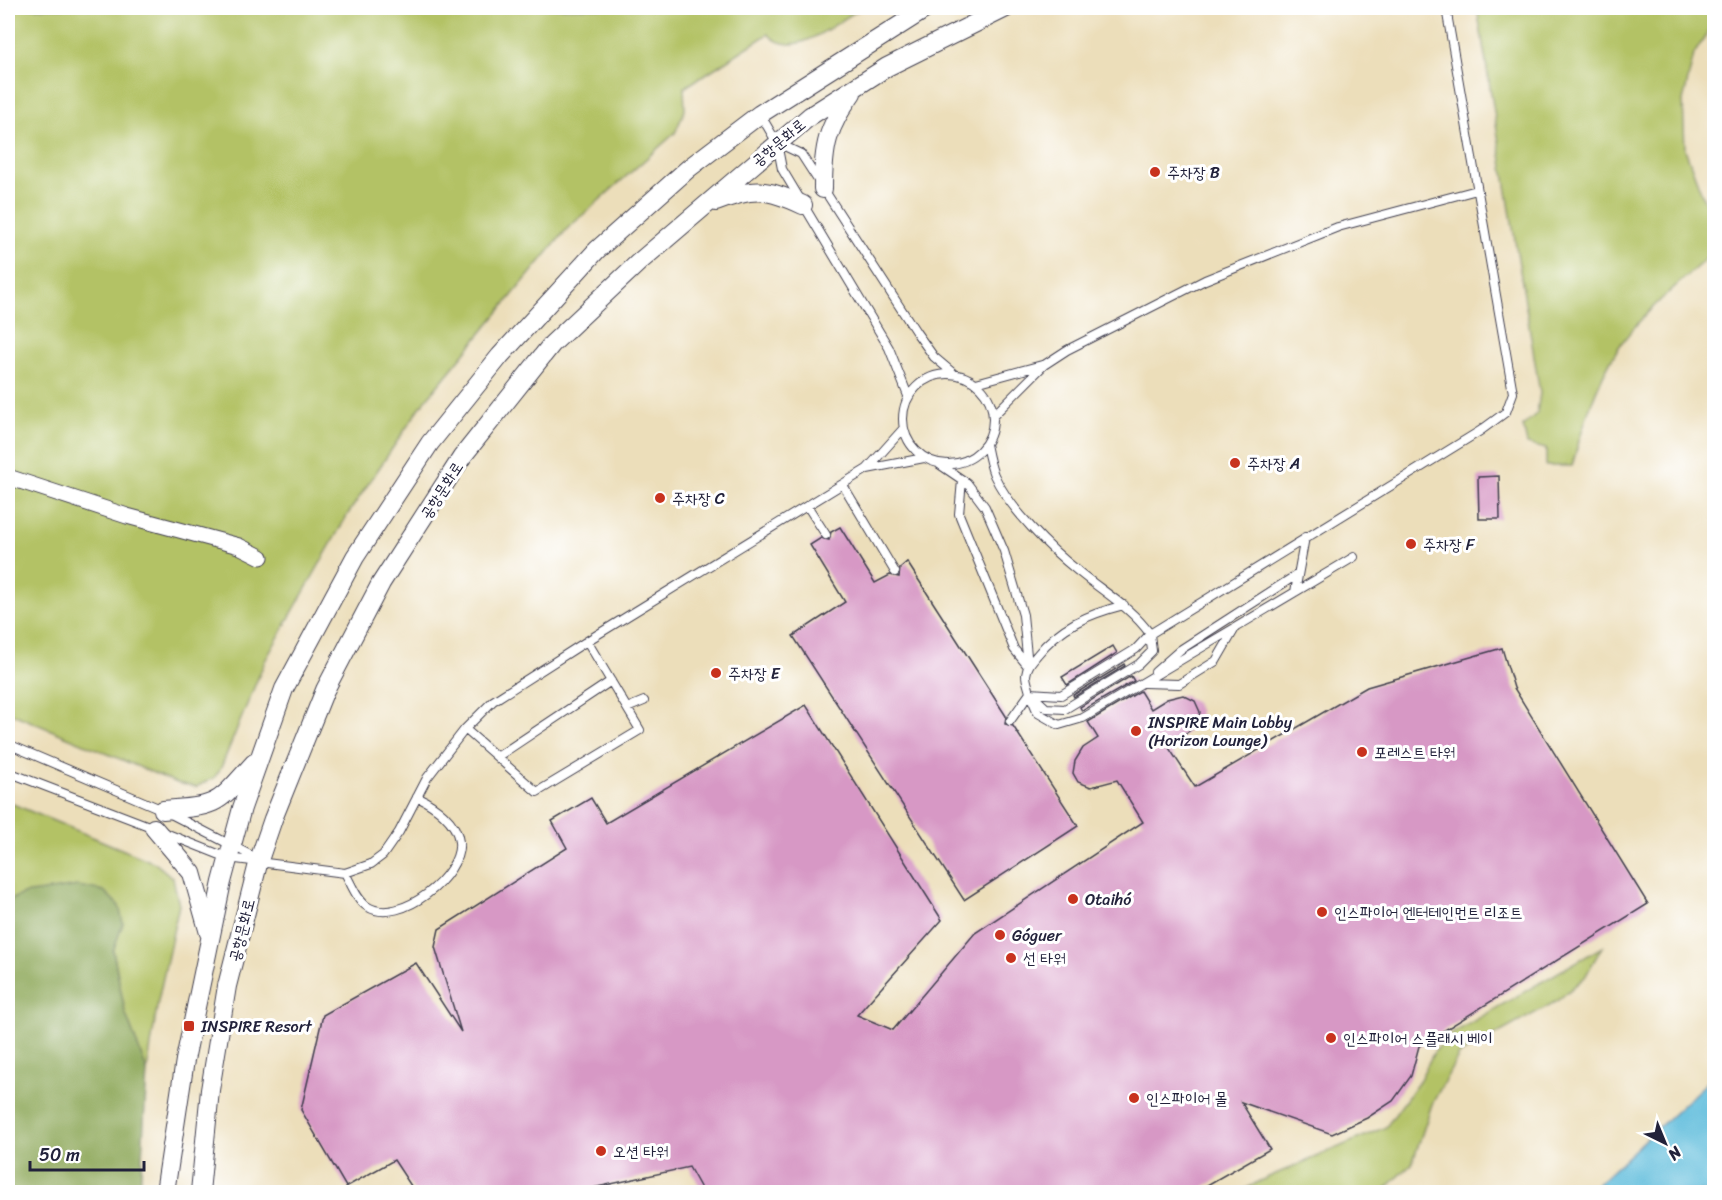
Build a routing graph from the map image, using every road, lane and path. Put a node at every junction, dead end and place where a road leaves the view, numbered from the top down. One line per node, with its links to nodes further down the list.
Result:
1 (927, 8): 5 (street, 공항문화로)
2 (1006, 8): 4 (street, 공항문화로)
3 (1446, 8): 8 (lane)
4 (856, 86): 6 (street, 공항문화로); 7 (street)
5 (760, 114): 6 (lane); 45 (street, 공항문화로)
6 (777, 143): 7 (lane); 9 (lane); 10 (street, 공항문화로)
7 (823, 189): 12 (lane)
8 (1477, 190): 11 (lane); 26 (lane)
9 (803, 205): 10 (street); 14 (lane)
10 (700, 209): 52 (street, 공항문화로)
11 (1044, 365): 13 (lane); 15 (lane)
12 (953, 374): 13 (lane); 14 (lane)
13 (976, 383): 15 (lane)
14 (908, 396): 16 (lane)
15 (993, 416): 17 (lane)
16 (903, 429): 18 (lane); 20 (lane)
17 (986, 444): 19 (lane); 32 (lane)
18 (924, 458): 19 (lane); 20 (lane)
19 (938, 463): 22 (lane)
20 (867, 469): 23 (lane)
21 (8, 477): 27 (street)
22 (962, 480): 36 (lane); 36 (lane)
23 (843, 485): 24 (lane); 29 (lane)
24 (808, 507): 25 (lane); 35 (lane)
25 (826, 535)
26 (1305, 537): 30 (lane); 34 (lane)
27 (261, 557)
28 (1354, 557): 31 (lane)
29 (895, 572)
30 (1298, 574): 31 (lane); 38 (lane)
31 (1295, 592): 33 (lane)
32 (1124, 605): 34 (lane); 36 (lane)
33 (1234, 628): 38 (lane); 38 (lane)
34 (1150, 634): 39 (lane); 39 (lane)
35 (587, 640): 37 (lane); 43 (lane)
36 (1028, 666): 39 (lane)
37 (611, 681): 41 (lane); 46 (lane)
38 (1143, 683): 39 (lane)
39 (1030, 693): 42 (lane)
40 (644, 701): 41 (lane)
41 (627, 708): 46 (lane)
42 (1010, 721)
43 (465, 729): 46 (lane); 48 (lane)
44 (8, 744): 49 (lane)
45 (261, 755): 49 (street); 51 (street, 공항문화로)
46 (497, 757)
47 (8, 772): 50 (lane)
48 (417, 797): 53 (lane); 53 (lane)
49 (163, 810): 51 (lane)
50 (154, 828): 51 (lane); 54 (street)
51 (230, 851): 52 (lane); 52 (lane); 54 (street, 공항문화로)
52 (259, 860): 53 (lane); 56 (street, 공항문화로)
53 (345, 873)
54 (210, 938): 55 (street, 공항문화로)
55 (165, 1192)
56 (200, 1192)

